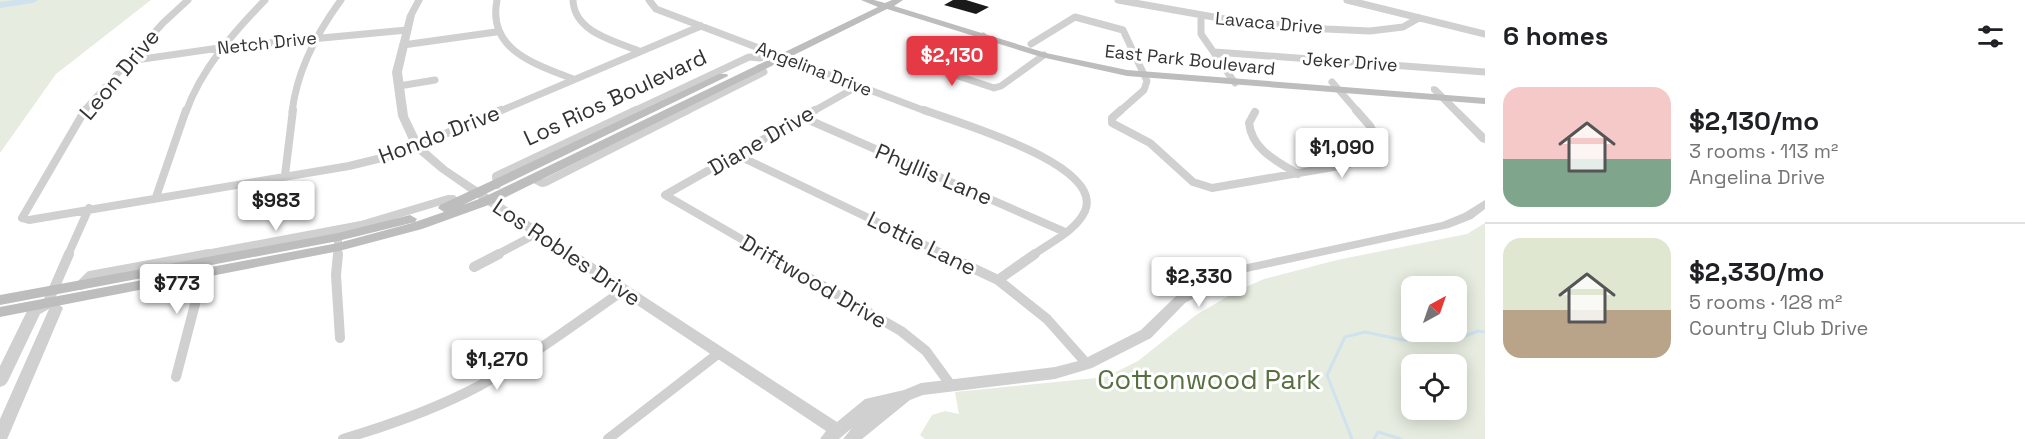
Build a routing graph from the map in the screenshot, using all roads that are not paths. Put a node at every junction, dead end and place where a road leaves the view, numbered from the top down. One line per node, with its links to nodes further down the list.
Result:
1 (188, 0): 26 (street, Leon Drive)
2 (265, 0): 21 (street)
3 (342, 0): 18 (street)
4 (419, 0): 14 (street, Los Robles Drive)
5 (496, 0): 15 (street)
6 (573, 0): 22 (street)
7 (649, 0): 13 (street, Angelina Drive)
8 (1118, 0): 11 (street, Lavaca Drive)
9 (1347, 0): 12 (street)
10 (883, 2): 16 (main road, East Park Boulevard); 25 (main road, Los Rios Boulevard)
11 (1201, 17): 12 (street, Lavaca Drive); 23 (street)
12 (1419, 18): 17 (street)
13 (701, 26): 22 (street, Hondo Drive); 25 (street, Angelina Drive)
14 (406, 30): 18 (street, Netch Drive); 20 (street, Los Robles Drive)
15 (496, 32): 20 (street); 29 (street)
16 (986, 34): 19 (main road, East Park Boulevard); 24 (main road, East Park Boulevard); 24 (street)
17 (1485, 34)
18 (317, 37): 21 (street, Netch Drive); 45 (street)
19 (1031, 44): 27 (main road, East Park Boulevard); 27 (street)
20 (403, 45): 32 (street, Los Robles Drive)
21 (226, 47): 26 (street, Netch Drive); 47 (street)
22 (639, 51): 29 (street, Hondo Drive)
23 (1215, 52): 28 (street, Jeker Drive); 30 (street)
24 (1044, 56): 27 (main road, East Park Boulevard)
25 (768, 59): 33 (street, Angelina Drive); 48 (main road, Los Rios Boulevard); 48 (main road, Los Rios Boulevard)
26 (129, 61): 52 (street, Leon Drive)
27 (1144, 72): 30 (main road, East Park Boulevard); 44 (street)
28 (1485, 72)
29 (573, 79): 42 (street, Hondo Drive)
30 (1233, 79): 34 (main road, East Park Boulevard)
31 (435, 80): 32 (street)
32 (399, 86): 42 (street, Los Robles Drive)
33 (858, 86): 40 (street, Diane Drive); 53 (street, Angelina Drive)
34 (1336, 86): 35 (main road, East Park Boulevard); 37 (main road, East Park Boulevard); 44 (street)
35 (1434, 89): 36 (main road, East Park Boulevard); 37 (street)
36 (1485, 93)
37 (1442, 98): 38 (main road, East Park Boulevard); 41 (street)
38 (1485, 101)
39 (1255, 112): 44 (street)
40 (802, 117): 43 (street, Diane Drive); 53 (street, Phyllis Lane)
41 (1485, 140)
42 (417, 147): 45 (street, Hondo Drive); 48 (street, Los Robles Drive)
43 (735, 154): 46 (street, Diane Drive); 58 (street, Lottie Lane)
44 (1298, 174)
45 (285, 175): 47 (street, Hondo Drive)
46 (665, 195): 70 (street, Driftwood Drive)
47 (156, 197): 51 (street, Hondo Drive)
48 (484, 197): 49 (main road, Los Rios Boulevard); 54 (street, Los Robles Drive); 55 (main road, Los Rios Boulevard)
49 (458, 203): 55 (main road, Los Rios Boulevard); 59 (street, Los Rios Boulevard)
50 (1485, 204): 67 (street)
51 (89, 208): 52 (street, Hondo Drive); 61 (street)
52 (22, 218)
53 (1065, 232): 58 (street)
54 (538, 233): 57 (street); 60 (street, Los Robles Drive)
55 (338, 242): 56 (main road, Los Rios Boulevard); 64 (street)
56 (204, 267): 59 (main road, Los Rios Boulevard); 61 (main road, Los Rios Boulevard); 68 (street)
57 (474, 267)
58 (998, 280): 67 (street, Lottie Lane)
59 (81, 285): 61 (main road, Los Rios Boulevard)
60 (624, 290): 65 (street, Los Robles Drive); 73 (street)
61 (50, 296): 62 (main road, Los Rios Boulevard); 63 (main road, Los Rios Boulevard); 66 (street); 71 (street)
62 (0, 300)
63 (0, 312)
64 (340, 338)
65 (719, 353): 72 (street, Los Robles Drive); 74 (street)
66 (5, 360): 69 (street)
67 (1087, 364): 70 (street)
68 (176, 377)
69 (0, 381)
70 (950, 384): 72 (street)
71 (0, 437)
72 (841, 437)
73 (343, 439)
74 (608, 439)

